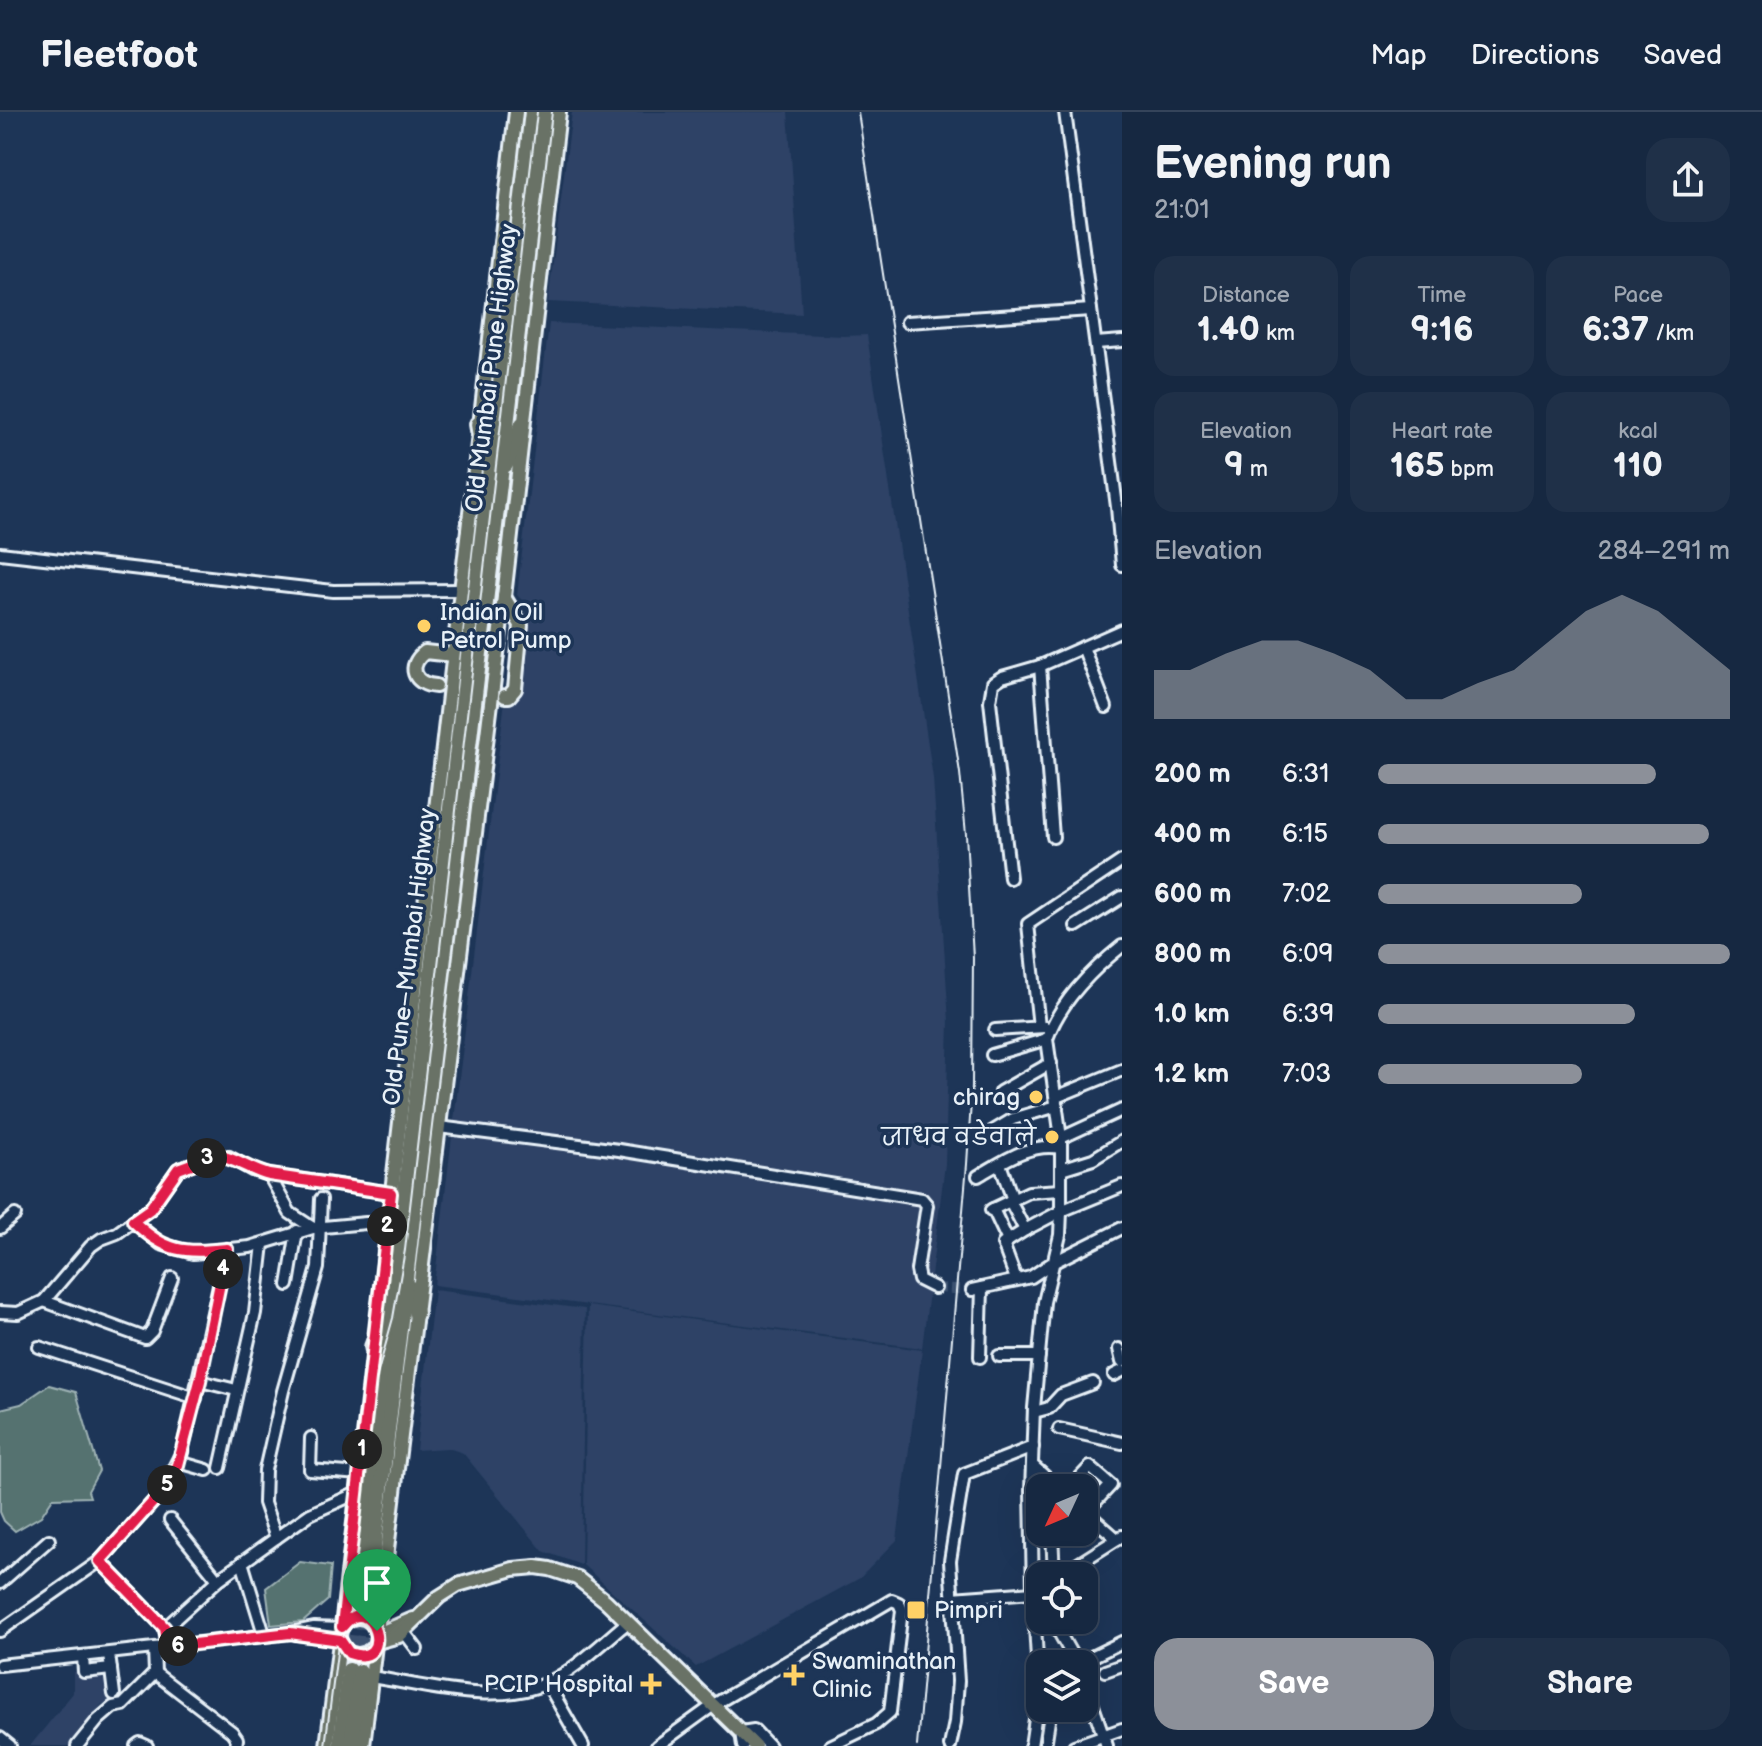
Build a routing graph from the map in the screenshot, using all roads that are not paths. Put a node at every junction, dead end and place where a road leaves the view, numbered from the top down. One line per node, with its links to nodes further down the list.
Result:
1 (516, 112): 10 (main road)
2 (532, 112): 12 (highway, Old Mumbai Pune Highway)
3 (544, 112): 12 (highway, Old Mumbai Pune Highway)
4 (559, 112): 11 (main road)
5 (1065, 112): 6 (street)
6 (1091, 310): 7 (street); 9 (street)
7 (907, 322)
8 (1122, 341): 9 (street)
9 (1096, 343): 14 (street)
10 (478, 424): 12 (highway); 15 (main road)
11 (522, 424): 12 (highway); 16 (main road)
12 (493, 480): 17 (highway, Old Mumbai Pune Highway)
13 (0, 553): 15 (street)
14 (1122, 565)
15 (460, 590): 20 (main road)
16 (504, 597): 23 (main road); 41 (main road)
17 (476, 628): 67 (highway, Old Pune–Mumbai Highway); 72 (highway, Old Pune–Mumbai Highway)
18 (1122, 630): 19 (street)
19 (1083, 647): 21 (street); 24 (street)
20 (452, 655): 22 (main road); 51 (main road)
21 (1040, 666): 25 (street); 27 (street)
22 (436, 686)
23 (505, 696)
24 (1106, 707)
25 (1053, 837)
26 (1122, 861): 31 (street)
27 (1010, 878)
28 (1122, 897): 29 (street)
29 (1076, 926)
30 (1122, 946): 32 (street)
31 (1039, 1027): 32 (street); 33 (street)
32 (1051, 1027): 34 (street)
33 (995, 1030)
34 (1047, 1039): 35 (street); 36 (street)
35 (992, 1055)
36 (1051, 1063): 38 (street); 39 (street)
37 (1122, 1070): 39 (street)
38 (1000, 1092)
39 (1057, 1102): 42 (street); 44 (street)
40 (1122, 1110): 44 (street)
41 (439, 1127): 71 (street); 75 (main road)
42 (983, 1137)
43 (1122, 1141): 46 (street)
44 (1061, 1143): 45 (street); 46 (street)
45 (1000, 1164): 48 (street); 53 (street)
46 (1061, 1169): 50 (street)
47 (269, 1175): 51 (street); 56 (street); 59 (street)
48 (978, 1176)
49 (1122, 1186): 54 (street)
50 (1061, 1190): 53 (street); 54 (street)
51 (391, 1193): 57 (main road)
52 (321, 1199): 59 (street)
53 (1012, 1200): 61 (street); 63 (street)
54 (1061, 1211): 61 (street); 66 (street)
55 (15, 1215): 58 (street)
56 (133, 1221): 65 (street); 73 (street)
57 (387, 1225): 59 (street); 77 (main road)
58 (0, 1228)
59 (316, 1228): 62 (street); 104 (street)
60 (1122, 1228): 66 (street)
61 (1025, 1230): 63 (street)
62 (297, 1231): 64 (street); 70 (street)
63 (1008, 1241): 69 (street)
64 (263, 1244): 65 (street); 85 (street)
65 (227, 1249): 83 (street)
66 (1052, 1263): 69 (street); 80 (street)
67 (408, 1272): 72 (highway, Old Pune–Mumbai Highway); 75 (highway)
68 (172, 1278): 73 (street)
69 (1016, 1279): 81 (street)
70 (288, 1285)
71 (935, 1288)
72 (392, 1292): 77 (highway)
73 (44, 1301): 74 (street)
74 (0, 1312)
75 (416, 1314): 121 (main road)
76 (39, 1347): 86 (street)
77 (373, 1347): 96 (main road)
78 (1119, 1349): 82 (street)
79 (999, 1356): 80 (street)
80 (1039, 1356): 87 (street)
81 (980, 1357)
82 (1122, 1362)
83 (200, 1381): 85 (street); 86 (street)
84 (1093, 1383): 87 (street)
85 (236, 1390): 94 (street)
86 (196, 1398): 92 (street)
87 (1034, 1412): 91 (street)
88 (1059, 1429): 90 (street)
89 (311, 1438): 96 (street)
90 (1122, 1443)
91 (1033, 1447): 93 (street); 113 (street)
92 (179, 1462): 95 (street); 106 (street)
93 (1032, 1465): 97 (street); 108 (street)
94 (220, 1468)
95 (207, 1470)
96 (359, 1474): 99 (main road)
97 (1041, 1474)
98 (1083, 1474): 100 (street)
99 (357, 1493): 104 (street); 120 (main road)
100 (1098, 1498)
101 (170, 1520): 110 (street)
102 (1098, 1521): 103 (street)
103 (1120, 1537): 109 (street)
104 (276, 1538): 107 (street)
105 (49, 1540): 111 (street)
106 (100, 1561): 116 (street); 117 (street)
107 (242, 1562): 110 (street); 119 (street)
108 (1035, 1562)
109 (1079, 1562)
110 (218, 1580): 116 (street)
111 (0, 1583)
112 (1026, 1591): 113 (street)
113 (952, 1598): 159 (street)
114 (416, 1618): 115 (main road); 118 (main road); 121 (main road)
115 (628, 1622): 135 (street); 137 (main road)
116 (165, 1628): 123 (street)
117 (0, 1631)
118 (404, 1632): 121 (main road); 125 (street)
119 (264, 1634): 120 (street); 123 (street)
120 (340, 1634): 121 (main road); 121 (main road); 150 (main road)
121 (377, 1638): 134 (main road)
122 (1122, 1642): 127 (street)
123 (168, 1647): 124 (street)
124 (154, 1649): 126 (street); 133 (street)
125 (417, 1649)
126 (109, 1654): 128 (street); 131 (street)
127 (1098, 1654)
128 (83, 1657): 129 (street); 131 (street)
129 (0, 1665)
130 (1122, 1665): 132 (street)
131 (111, 1669): 136 (street)
132 (1105, 1671)
133 (155, 1673): 146 (street); 149 (street)
134 (360, 1673): 135 (street); 151 (highway); 152 (highway); 153 (main road)
135 (547, 1683): 154 (street)
136 (114, 1694)
137 (715, 1704): 144 (main road); 155 (street); 158 (street)
138 (1098, 1718): 142 (street)
139 (1034, 1722): 160 (street)
140 (1049, 1722): 161 (street)
141 (1122, 1729): 142 (street)
142 (1104, 1734): 162 (street); 163 (street)
143 (0, 1738): 145 (street)
144 (741, 1742): 156 (main road); 157 (street)
145 (10, 1746)
146 (77, 1746)
147 (136, 1746): 148 (street)
148 (147, 1746)
149 (236, 1746)
150 (327, 1746)
151 (340, 1746)
152 (351, 1746)
153 (363, 1746)
154 (583, 1746)
155 (657, 1746)
156 (755, 1746)
157 (769, 1746)
158 (830, 1746)
159 (950, 1746)
160 (1031, 1746)
161 (1045, 1746)
162 (1074, 1746)
163 (1107, 1746)

